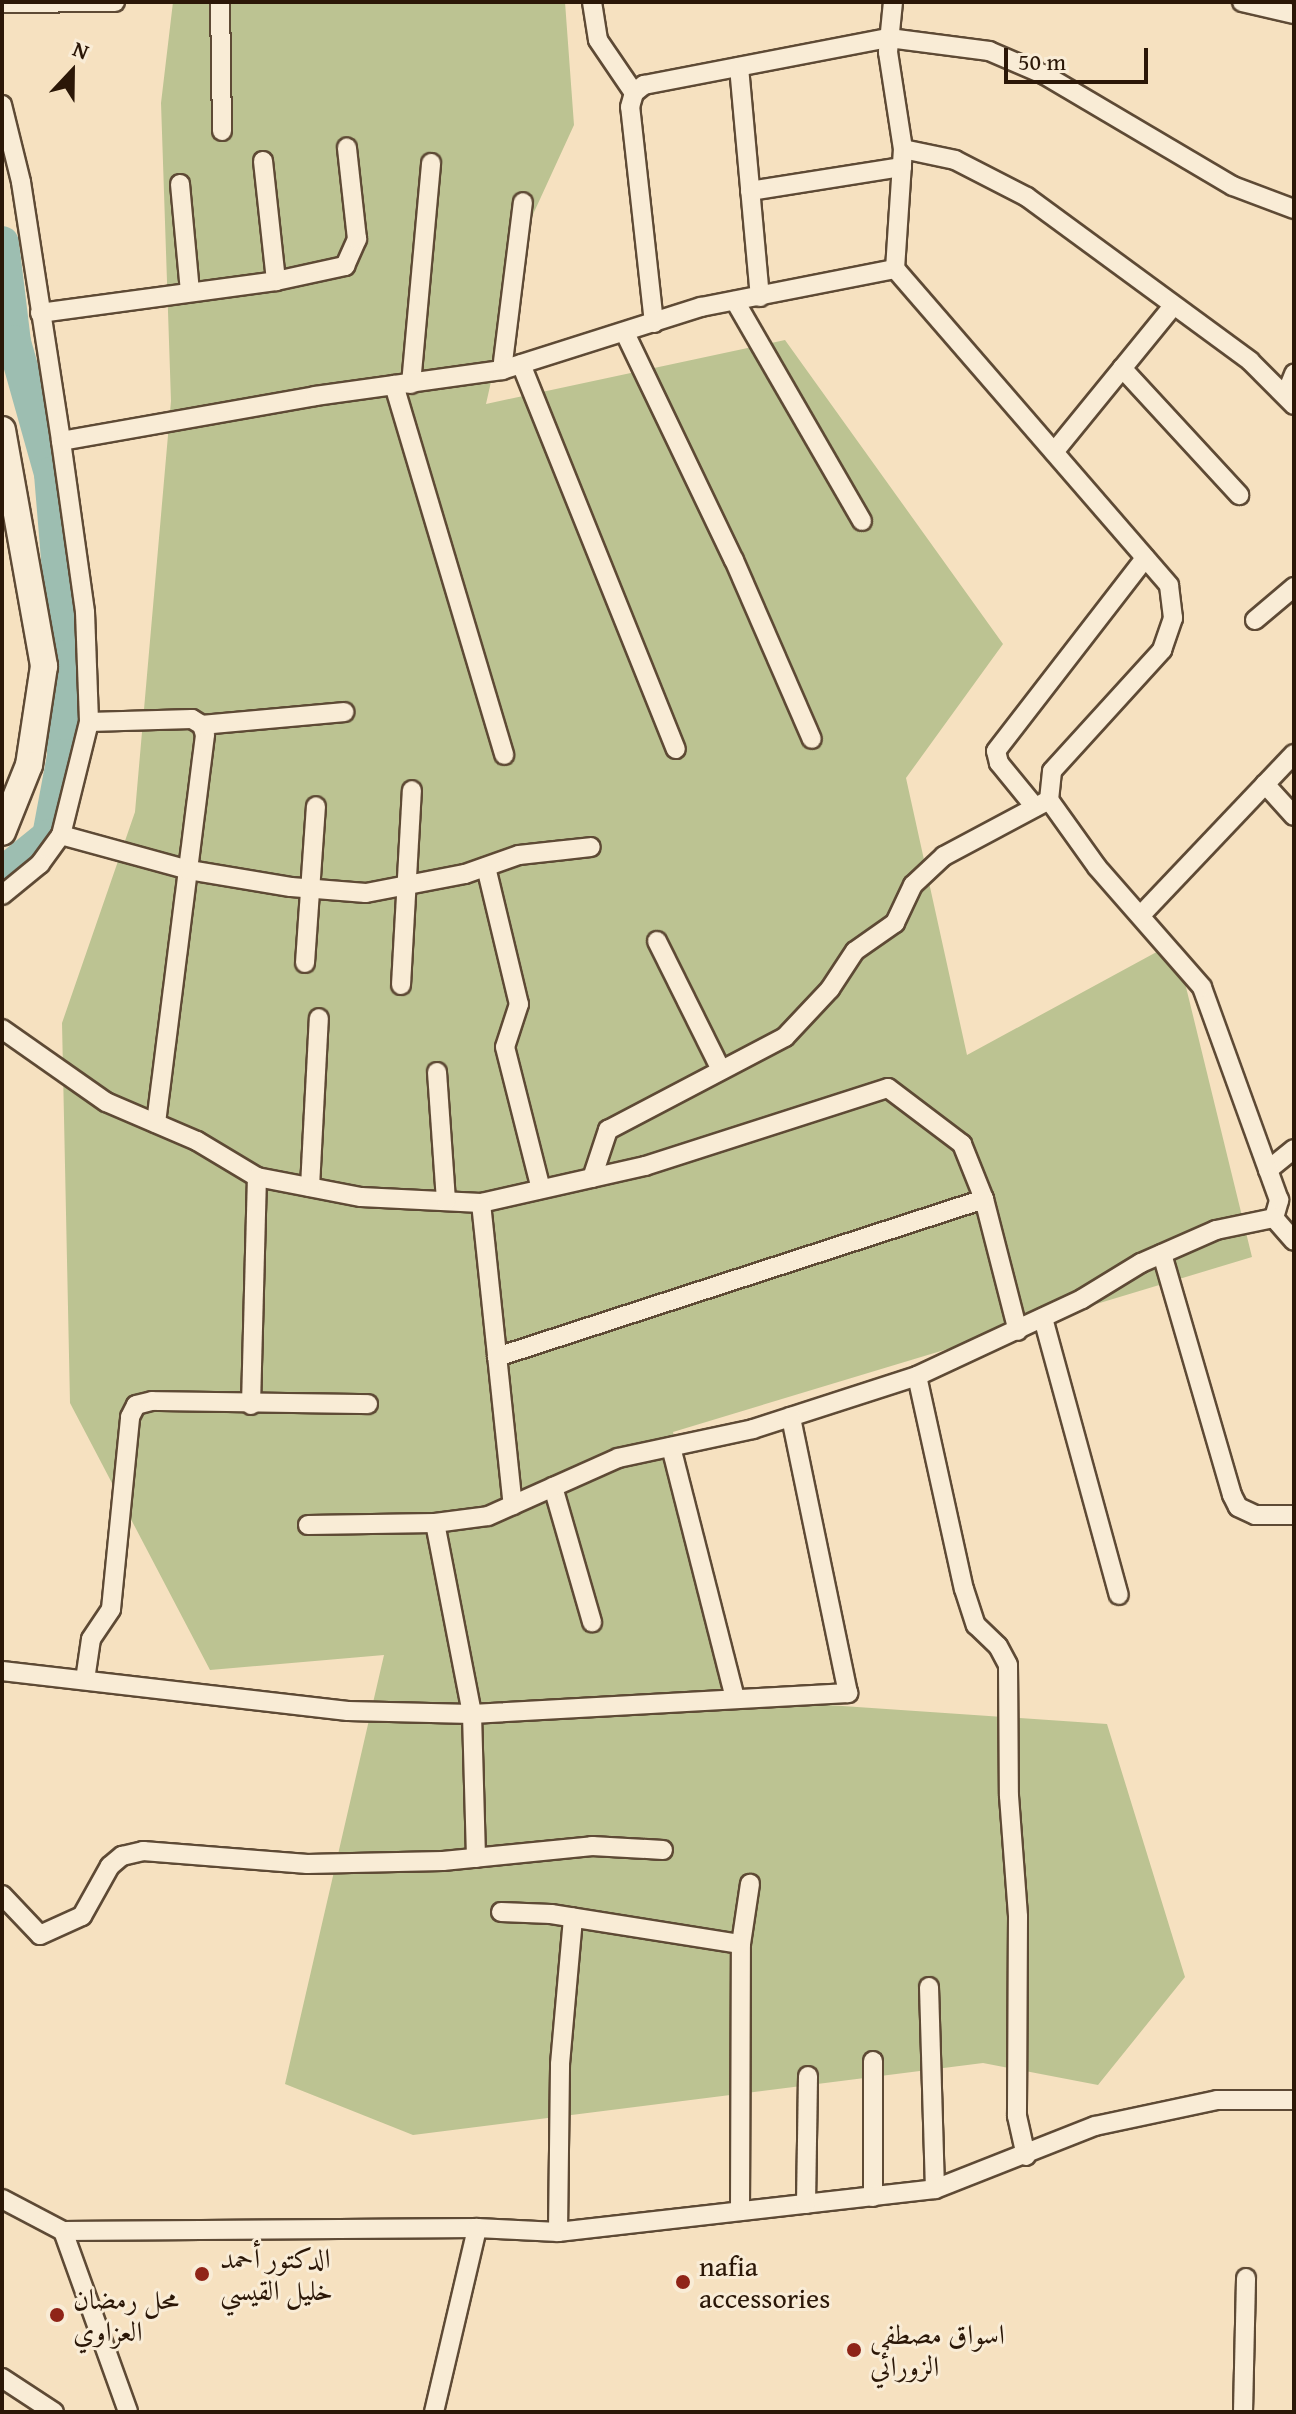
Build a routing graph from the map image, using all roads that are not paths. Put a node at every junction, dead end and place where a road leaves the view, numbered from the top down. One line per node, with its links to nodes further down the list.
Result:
1 (115, 2): 6 (street)
2 (220, 2): 12 (street)
3 (592, 2): 10 (street)
4 (893, 2): 8 (street)
5 (1242, 2): 7 (street)
6 (2, 3)
7 (1294, 14)
8 (889, 38): 9 (street); 14 (street); 20 (street)
9 (739, 67): 10 (street); 18 (street)
10 (634, 93): 28 (street)
11 (2, 105): 27 (street)
12 (222, 131)
13 (347, 148): 22 (street)
14 (902, 158): 18 (street); 21 (street); 26 (street)
15 (263, 161): 22 (street)
16 (431, 163): 34 (street)
17 (180, 184): 23 (street)
18 (750, 191): 24 (street)
19 (523, 202): 32 (street)
20 (1294, 209)
21 (895, 269): 24 (street); 38 (street)
22 (276, 281): 23 (street)
23 (190, 291): 27 (street)
24 (760, 297): 25 (street)
25 (735, 301): 28 (street); 40 (street)
26 (1173, 306): 31 (street); 35 (street)
27 (40, 313): 37 (street)
28 (654, 323): 29 (street)
29 (625, 333): 30 (street); 47 (street)
30 (521, 364): 32 (street); 48 (street)
31 (1122, 368): 38 (street); 39 (street)
32 (502, 370): 34 (street)
33 (1294, 374): 35 (street)
34 (402, 385): 37 (street); 50 (street)
35 (1290, 400)
36 (2, 430): 56 (street)
37 (61, 441): 45 (street)
38 (1054, 452): 41 (street)
39 (1239, 495)
40 (862, 521)
41 (1145, 558): 53 (street); 53 (street)
42 (1294, 587): 43 (street)
43 (1255, 620)
44 (344, 712): 46 (street)
45 (89, 722): 46 (street); 57 (street)
46 (202, 725): 60 (street)
47 (812, 739)
48 (676, 749)
49 (1294, 754): 51 (street)
50 (504, 755)
51 (1265, 784): 55 (street); 64 (street)
52 (412, 790): 61 (street)
53 (1042, 803): 64 (street); 70 (street)
54 (316, 806): 62 (street)
55 (1294, 816)
56 (2, 832)
57 (61, 835): 60 (street); 63 (street)
58 (591, 847): 59 (street)
59 (486, 867): 61 (street); 78 (street)
60 (189, 870): 62 (street); 72 (street)
61 (406, 886): 62 (street); 67 (street)
62 (309, 889): 66 (street)
63 (2, 895)
64 (1141, 915): 74 (street)
65 (657, 941): 70 (street)
66 (305, 963)
67 (401, 985)
68 (319, 1018): 77 (street)
69 (2, 1029): 72 (street)
70 (721, 1070): 76 (street)
71 (437, 1072): 80 (street)
72 (156, 1123): 75 (street)
73 (1294, 1149): 74 (street)
74 (1268, 1170): 82 (street)
75 (257, 1177): 77 (street); 90 (street)
76 (592, 1178): 78 (street); 79 (street)
77 (310, 1187): 80 (street)
78 (541, 1189): 81 (street)
79 (984, 1199): 86 (street); 87 (street)
80 (446, 1201): 81 (street)
81 (481, 1203): 87 (street)
82 (1274, 1218): 83 (street); 84 (street)
83 (1294, 1241)
84 (1162, 1254): 85 (street); 95 (street)
85 (1043, 1318): 86 (street); 98 (street)
86 (1018, 1331): 88 (street)
87 (497, 1357): 94 (street)
88 (917, 1376): 91 (street); 115 (street)
89 (368, 1404): 90 (street)
90 (251, 1405): 101 (street)
91 (791, 1417): 92 (street); 102 (street)
92 (671, 1447): 93 (street); 102 (street)
93 (553, 1487): 94 (street); 99 (street)
94 (513, 1505): 96 (street)
95 (1294, 1515)
96 (435, 1523): 97 (street); 103 (street)
97 (308, 1525)
98 (1119, 1595)
99 (592, 1622)
100 (2, 1671): 101 (street)
101 (85, 1680): 103 (street)
102 (735, 1698): 103 (street)
103 (472, 1714): 105 (street)
104 (663, 1850): 105 (street)
105 (476, 1858): 107 (street)
106 (750, 1884): 110 (street)
107 (2, 1895)
108 (501, 1912): 109 (street)
109 (573, 1918): 110 (street); 123 (street)
110 (741, 1944): 120 (street)
111 (929, 1987): 116 (street)
112 (873, 2061): 117 (street)
113 (808, 2076): 119 (street)
114 (1294, 2100): 115 (street)
115 (1026, 2156): 116 (street)
116 (935, 2189): 117 (street)
117 (873, 2197): 119 (street)
118 (2, 2199): 122 (street)
119 (806, 2204): 120 (street)
120 (740, 2211): 123 (street)
121 (477, 2228): 122 (street); 123 (street); 128 (street)
122 (63, 2231): 127 (street)
123 (558, 2232)
124 (1246, 2278): 129 (street)
125 (2, 2378): 126 (street)
126 (54, 2412)
127 (128, 2412)
128 (434, 2412)
129 (1243, 2412)

